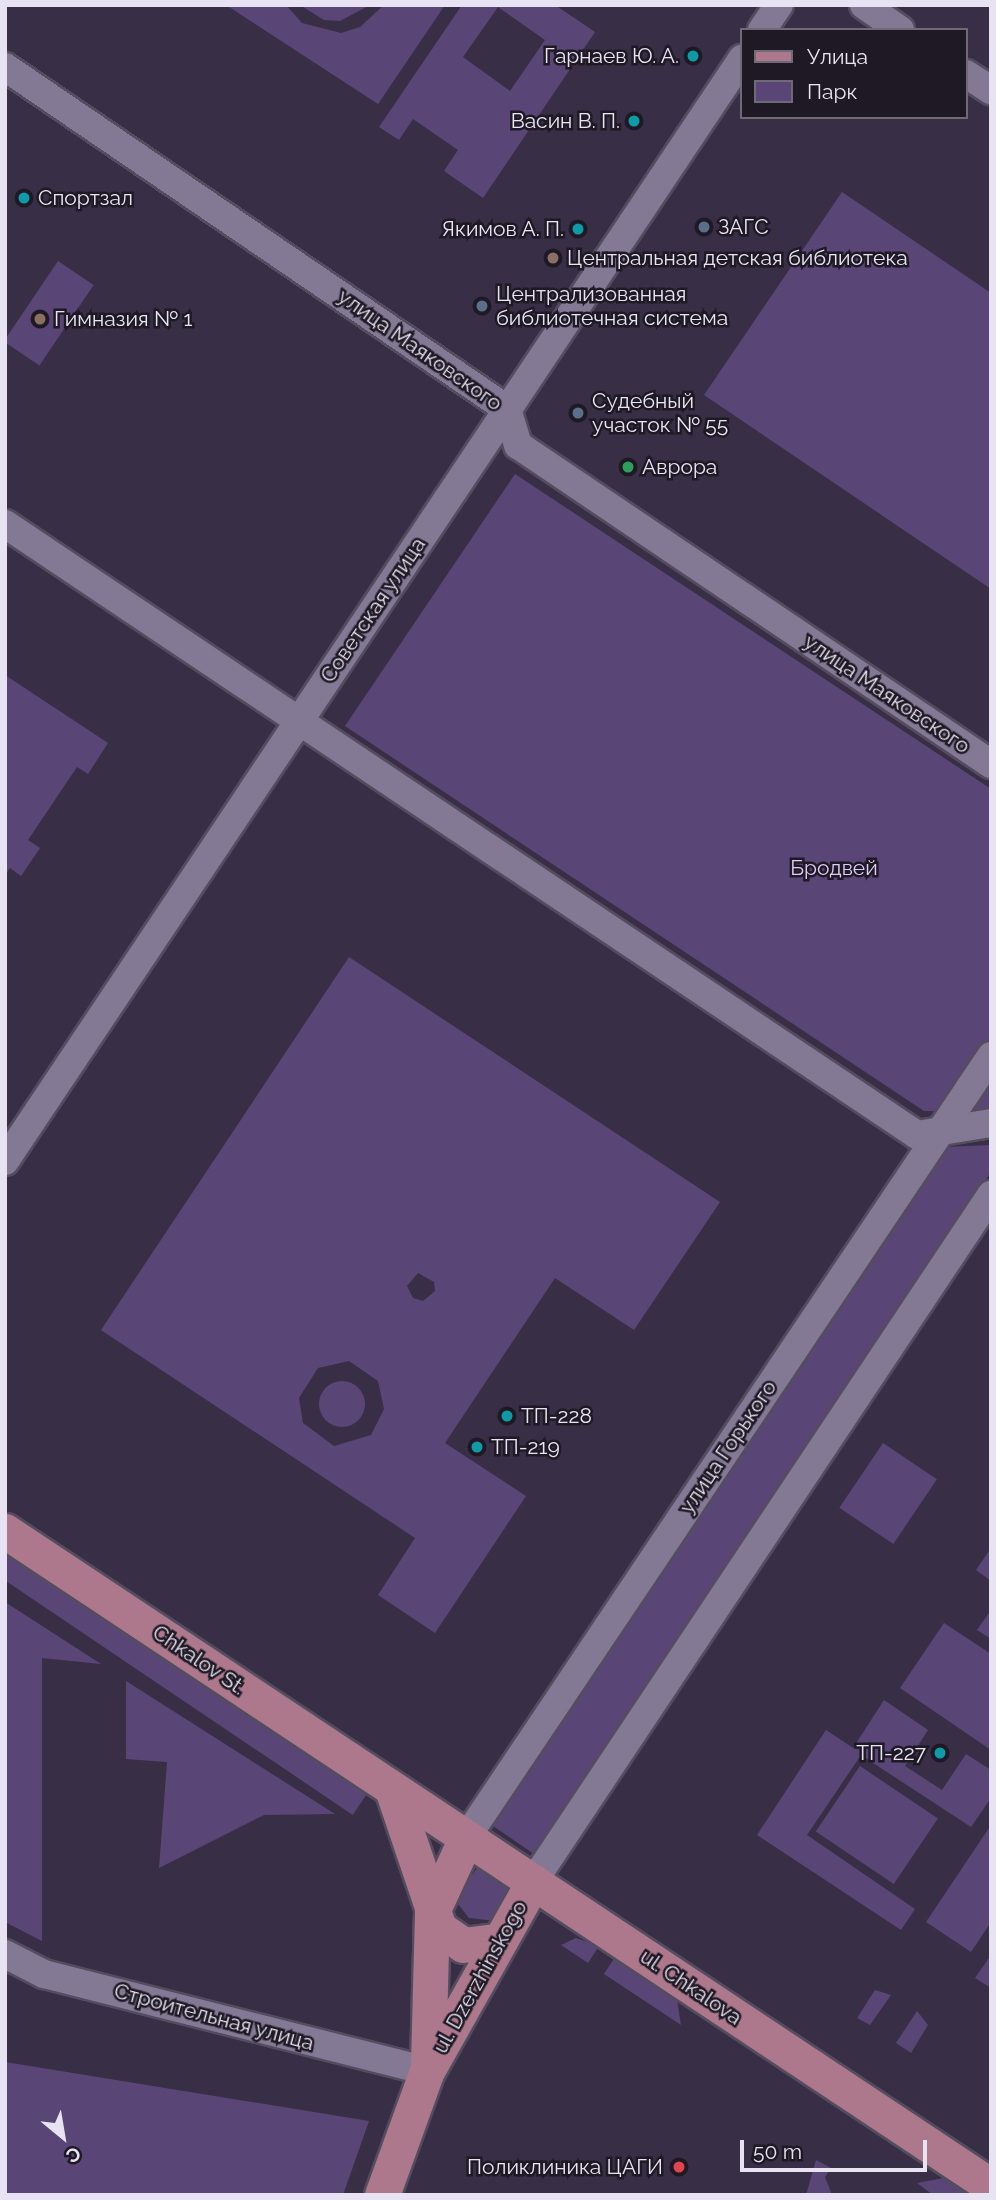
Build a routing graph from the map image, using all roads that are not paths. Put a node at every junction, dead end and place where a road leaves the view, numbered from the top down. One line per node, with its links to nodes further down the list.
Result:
1 (779, 5): 3 (street)
2 (864, 5): 4 (street)
3 (763, 28)
4 (897, 28)
5 (740, 63): 9 (street, Советская улица)
6 (5, 67): 9 (street, улица Маяковского)
7 (968, 75): 8 (street)
8 (991, 90)
9 (508, 409): 11 (street, Советская улица); 12 (street, улица Маяковского)
10 (5, 524): 11 (street)
11 (299, 722): 15 (street); 16 (street, Советская улица)
12 (991, 764)
13 (991, 1056): 15 (street, улица Горького)
14 (991, 1123): 15 (street)
15 (943, 1128): 20 (street, улица Горького)
16 (5, 1161)
17 (991, 1195): 21 (street)
18 (5, 1531): 19 (main road, Chkalov St.)
19 (392, 1788): 20 (main road, ul. Chkalova); 22 (main road, ul. Dzerzhinskogo)
20 (466, 1838): 21 (main road, ul. Chkalova); 22 (main road)
21 (533, 1882): 23 (main road, ul. Dzerzhinskogo); 26 (main road, ul. Chkalova)
22 (432, 1912): 23 (main road); 25 (main road, ul. Dzerzhinskogo)
23 (498, 1941): 25 (main road, ul. Dzerzhinskogo)
24 (5, 1954): 25 (street, Строительная улица)
25 (427, 2071): 27 (main road, ul. Dzerzhinskogo)
26 (991, 2186)
27 (382, 2195)

